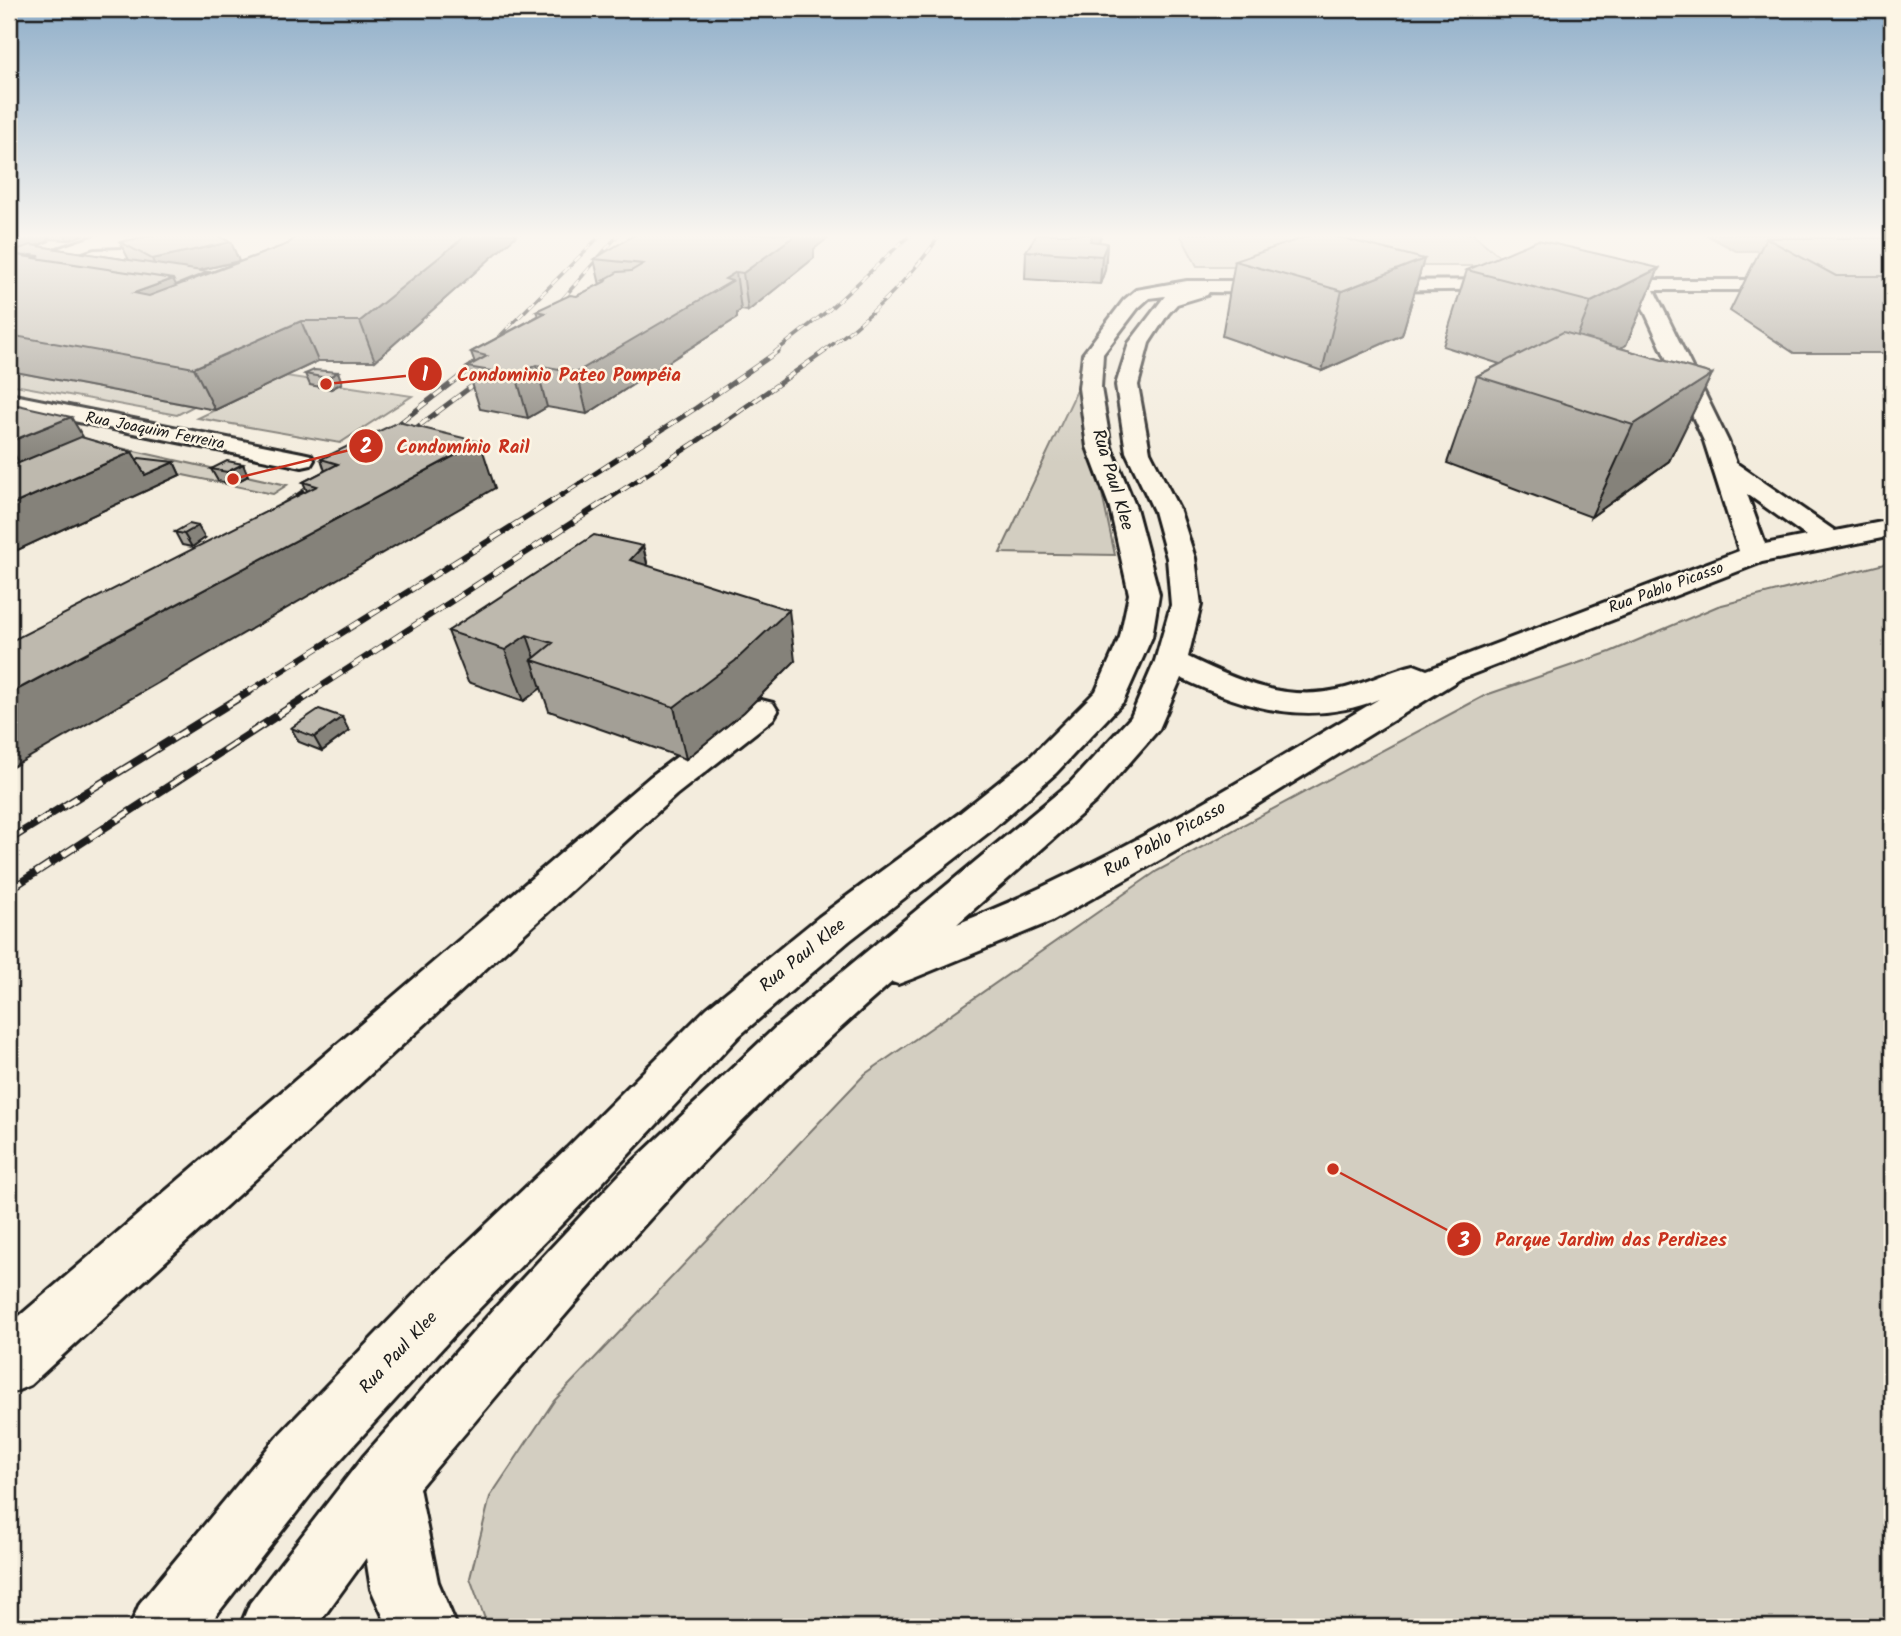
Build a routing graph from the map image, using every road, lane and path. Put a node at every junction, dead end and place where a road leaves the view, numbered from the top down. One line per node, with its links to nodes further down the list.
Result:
1 (1126, 310): 18 (street, Rua Paul Klee)
2 (1163, 310): 12 (street, Rua Paul Klee)
3 (1655, 310): 8 (street)
4 (9, 401): 5 (street, Rua Joaquim Ferreira)
5 (66, 413): 6 (street); 7 (street, Rua Joaquim Ferreira)
6 (27, 428)
7 (302, 460)
8 (1724, 466): 10 (street); 11 (street)
9 (1892, 528): 10 (street, Rua Pablo Picasso)
10 (1828, 539): 11 (street, Rua Pablo Picasso)
11 (1755, 555): 13 (street, Rua Pablo Picasso)
12 (1171, 661): 13 (street, Rua Pablo Picasso); 15 (street, Rua Paul Klee)
13 (1448, 672): 15 (street, Rua Pablo Picasso)
14 (761, 711): 16 (street)
15 (867, 979): 17 (street, Rua Paul Klee)
16 (9, 1364)
17 (385, 1479): 19 (street, Rua Paul Klee); 20 (street)
18 (164, 1627)
19 (274, 1627)
20 (423, 1627)

